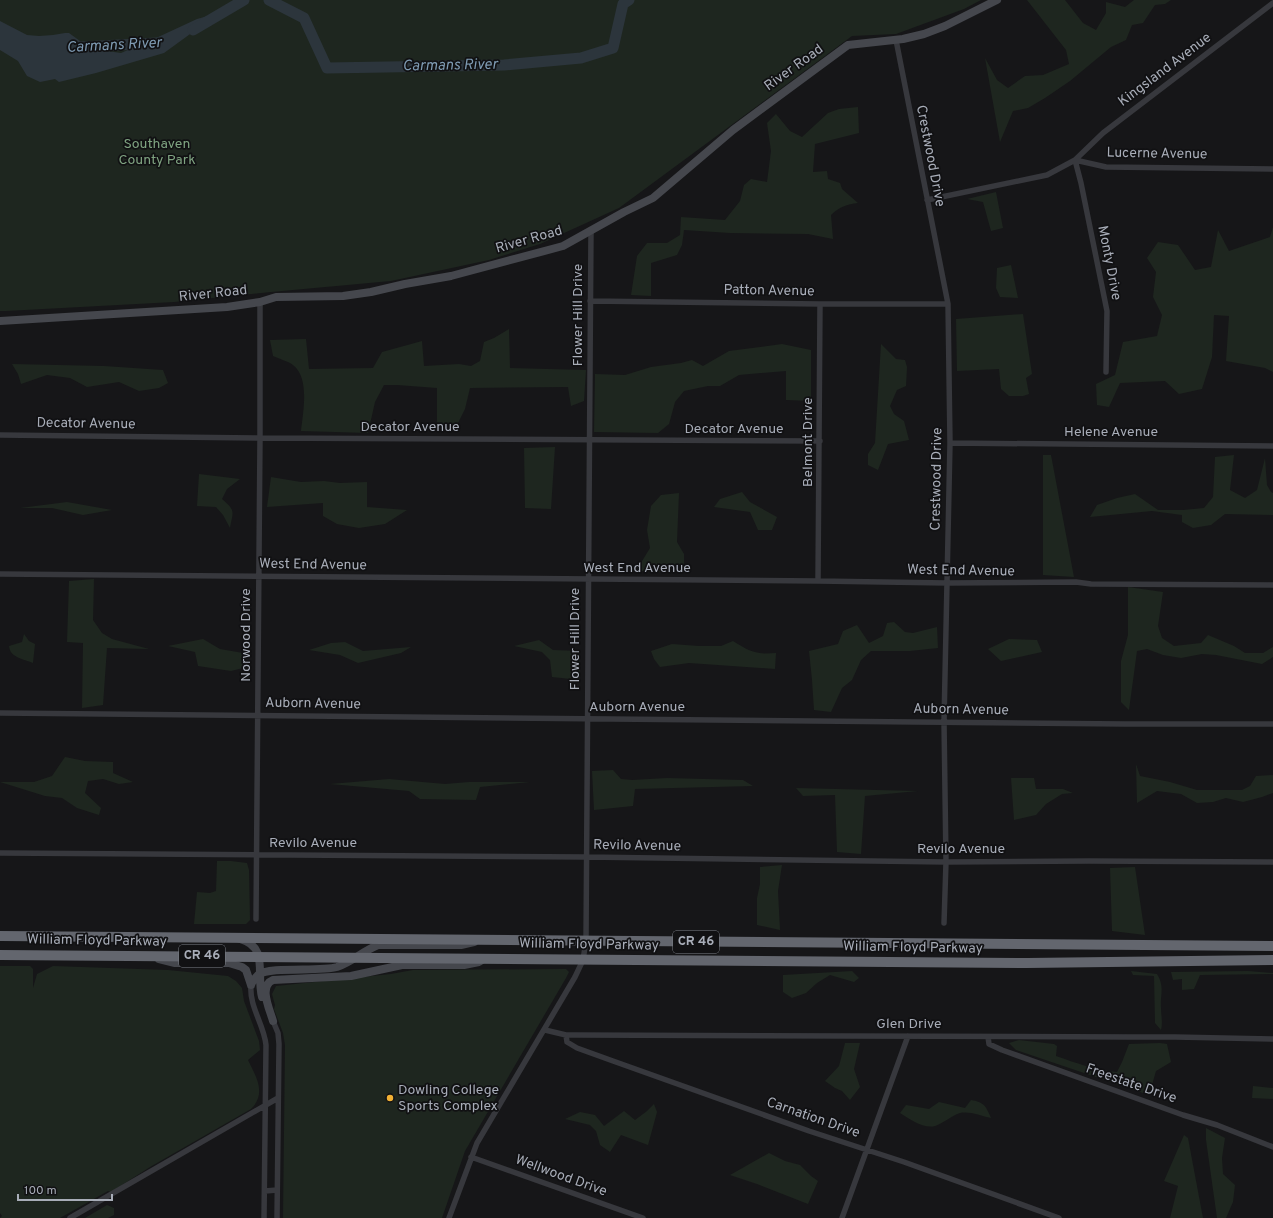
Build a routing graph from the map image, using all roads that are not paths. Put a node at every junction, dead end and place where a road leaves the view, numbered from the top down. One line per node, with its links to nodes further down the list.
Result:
1 (997, 0): 3 (street, River Road)
2 (1273, 3): 4 (street, Kingsland Avenue)
3 (896, 40): 6 (street, Crestwood Drive); 7 (street, River Road)
4 (1075, 160): 5 (street, Lucerne Avenue); 6 (street); 13 (street, Monty Drive)
5 (1273, 169)
6 (926, 200): 11 (street, Crestwood Drive)
7 (590, 231): 8 (street, Flower Hill Drive); 9 (street, River Road)
8 (590, 301): 10 (street, Patton Avenue); 16 (street, Flower Hill Drive)
9 (260, 302): 12 (street, River Road); 15 (street, Norwood Drive)
10 (820, 304): 11 (street, Patton Avenue); 17 (street, Belmont Drive)
11 (948, 304): 18 (street, Crestwood Drive)
12 (0, 321)
13 (1106, 372)
14 (0, 434): 15 (street, Decator Avenue)
15 (260, 438): 16 (street, Decator Avenue); 21 (street, Norwood Drive)
16 (589, 440): 17 (street, Decator Avenue); 22 (street, Flower Hill Drive)
17 (820, 441): 23 (street, Belmont Drive)
18 (950, 443): 19 (street, Helene Avenue); 24 (street, Crestwood Drive)
19 (1273, 446)
20 (0, 574): 21 (street, West End Avenue)
21 (259, 576): 22 (street, West End Avenue); 27 (street, Norwood Drive)
22 (588, 580): 23 (street, West End Avenue); 28 (street, Flower Hill Drive)
23 (818, 581): 24 (street, West End Avenue)
24 (947, 583): 25 (street, West End Avenue); 29 (street, Crestwood Drive)
25 (1273, 585)
26 (0, 713): 27 (street, Auborn Avenue)
27 (258, 716): 28 (street, Auborn Avenue); 32 (street, Norwood Drive)
28 (587, 719): 29 (street, Auborn Avenue); 33 (street, Flower Hill Drive)
29 (944, 722): 30 (street, Auborn Avenue); 34 (street, Crestwood Drive)
30 (1273, 724)
31 (0, 853): 32 (street, Revilo Avenue)
32 (256, 855): 33 (street, Revilo Avenue); 36 (street, Norwood Drive)
33 (586, 857): 34 (street, Revilo Avenue); 42 (street, Flower Hill Drive)
34 (946, 862): 35 (street, Revilo Avenue); 37 (street, Crestwood Drive)
35 (1273, 862)
36 (256, 920)
37 (944, 923)
38 (0, 936): 39 (highway, William Floyd Parkway / CR 46)
39 (236, 938): 40 (highway, William Floyd Parkway / CR 46); 45 (street)
40 (484, 940): 42 (highway, William Floyd Parkway / CR 46); 46 (street)
41 (1273, 946): 42 (highway, William Floyd Parkway / CR 46)
42 (584, 951): 47 (highway, William Floyd Parkway / CR 46); 48 (highway, William Floyd Parkway / CR 46); 52 (street)
43 (0, 954): 44 (highway, William Floyd Parkway / CR 46)
44 (146, 956): 45 (highway, William Floyd Parkway / CR 46); 50 (street)
45 (259, 957): 46 (highway, William Floyd Parkway / CR 46); 49 (street)
46 (356, 957): 47 (highway, William Floyd Parkway / CR 46); 49 (street)
47 (484, 958): 51 (street)
48 (1273, 960)
49 (259, 975): 50 (street); 51 (street)
50 (251, 985): 58 (street)
51 (273, 1021): 57 (street)
52 (545, 1030): 53 (street, Glen Drive); 61 (street)
53 (566, 1035): 54 (street, Glen Drive); 60 (street, Carnation Drive)
54 (908, 1036): 55 (street, Glen Drive); 60 (street)
55 (988, 1037): 56 (street, Glen Drive); 59 (street, Freestate Drive)
56 (1273, 1039)
57 (278, 1098): 58 (street); 63 (street)
58 (266, 1106): 62 (street); 64 (street)
59 (1273, 1146)
60 (866, 1150): 69 (street); 70 (street, Carnation Drive)
61 (471, 1157): 67 (street); 68 (street, Wellwood Drive)
62 (265, 1190): 63 (street); 65 (street)
63 (277, 1190): 66 (street)
64 (70, 1218)
65 (264, 1218)
66 (276, 1218)
67 (449, 1218)
68 (643, 1218)
69 (842, 1218)
70 (1059, 1218)

